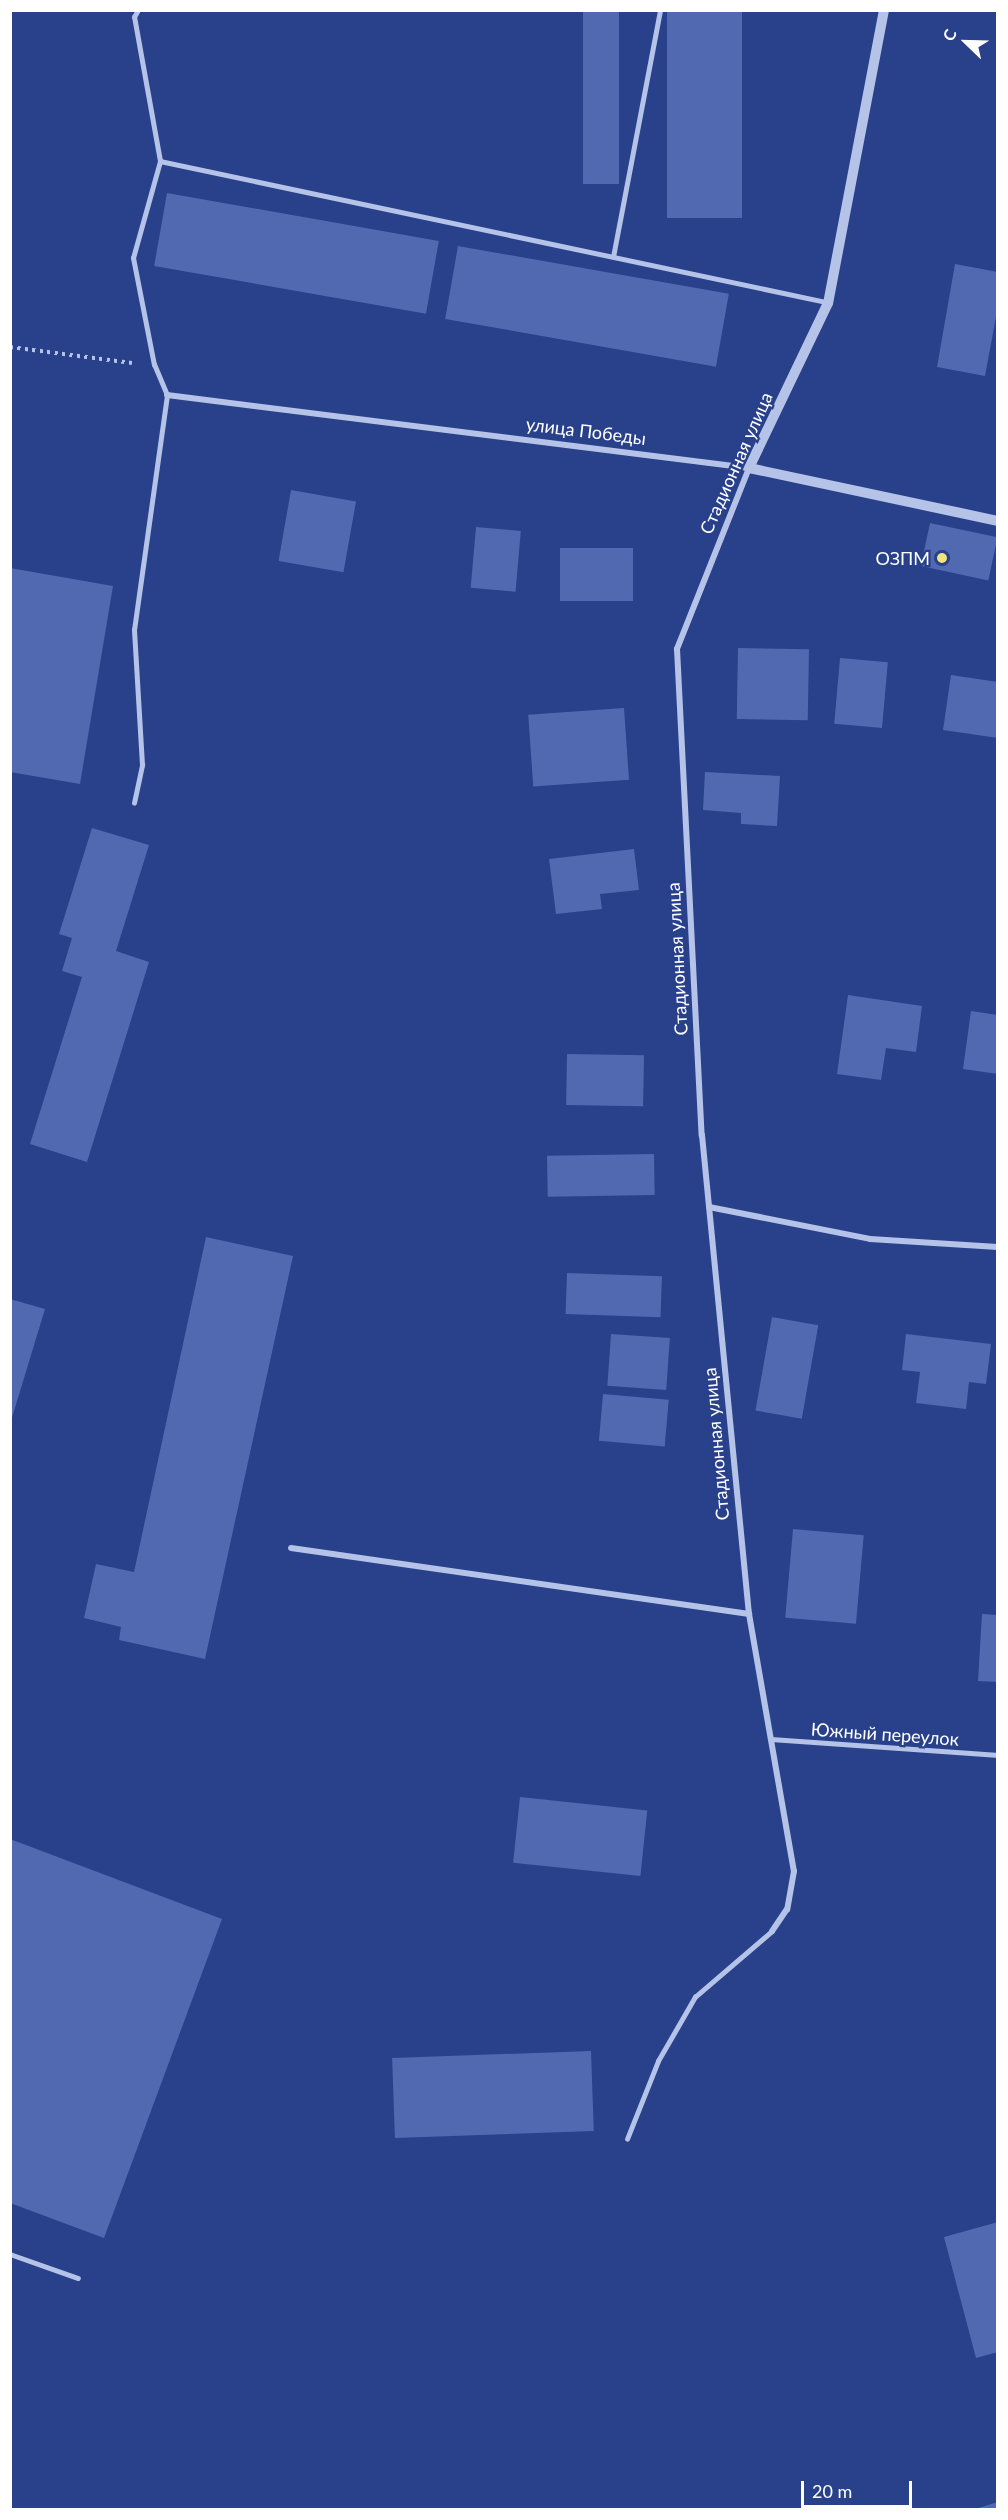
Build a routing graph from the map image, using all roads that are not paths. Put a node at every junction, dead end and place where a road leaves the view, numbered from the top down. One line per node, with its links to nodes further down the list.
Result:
1 (138, 10): 4 (lane)
2 (660, 10): 5 (lane)
3 (884, 10): 6 (street, Стадионная улица)
4 (160, 161): 5 (lane); 7 (lane)
5 (613, 257): 6 (lane)
6 (828, 303): 8 (street, Стадионная улица)
7 (167, 395): 8 (street, улица Победы); 10 (lane)
8 (749, 468): 9 (street, улица Победы); 11 (street, Стадионная улица)
9 (998, 521)
10 (134, 803)
11 (710, 1207): 12 (street); 14 (street, Стадионная улица)
12 (998, 1247)
13 (291, 1548): 14 (street)
14 (748, 1614): 15 (street, Стадионная улица)
15 (771, 1739): 16 (lane, Южный переулок); 17 (street, Стадионная улица)
16 (998, 1755)
17 (772, 1931): 18 (lane)
18 (627, 2139)
19 (10, 2254): 20 (lane)
20 (78, 2278)

